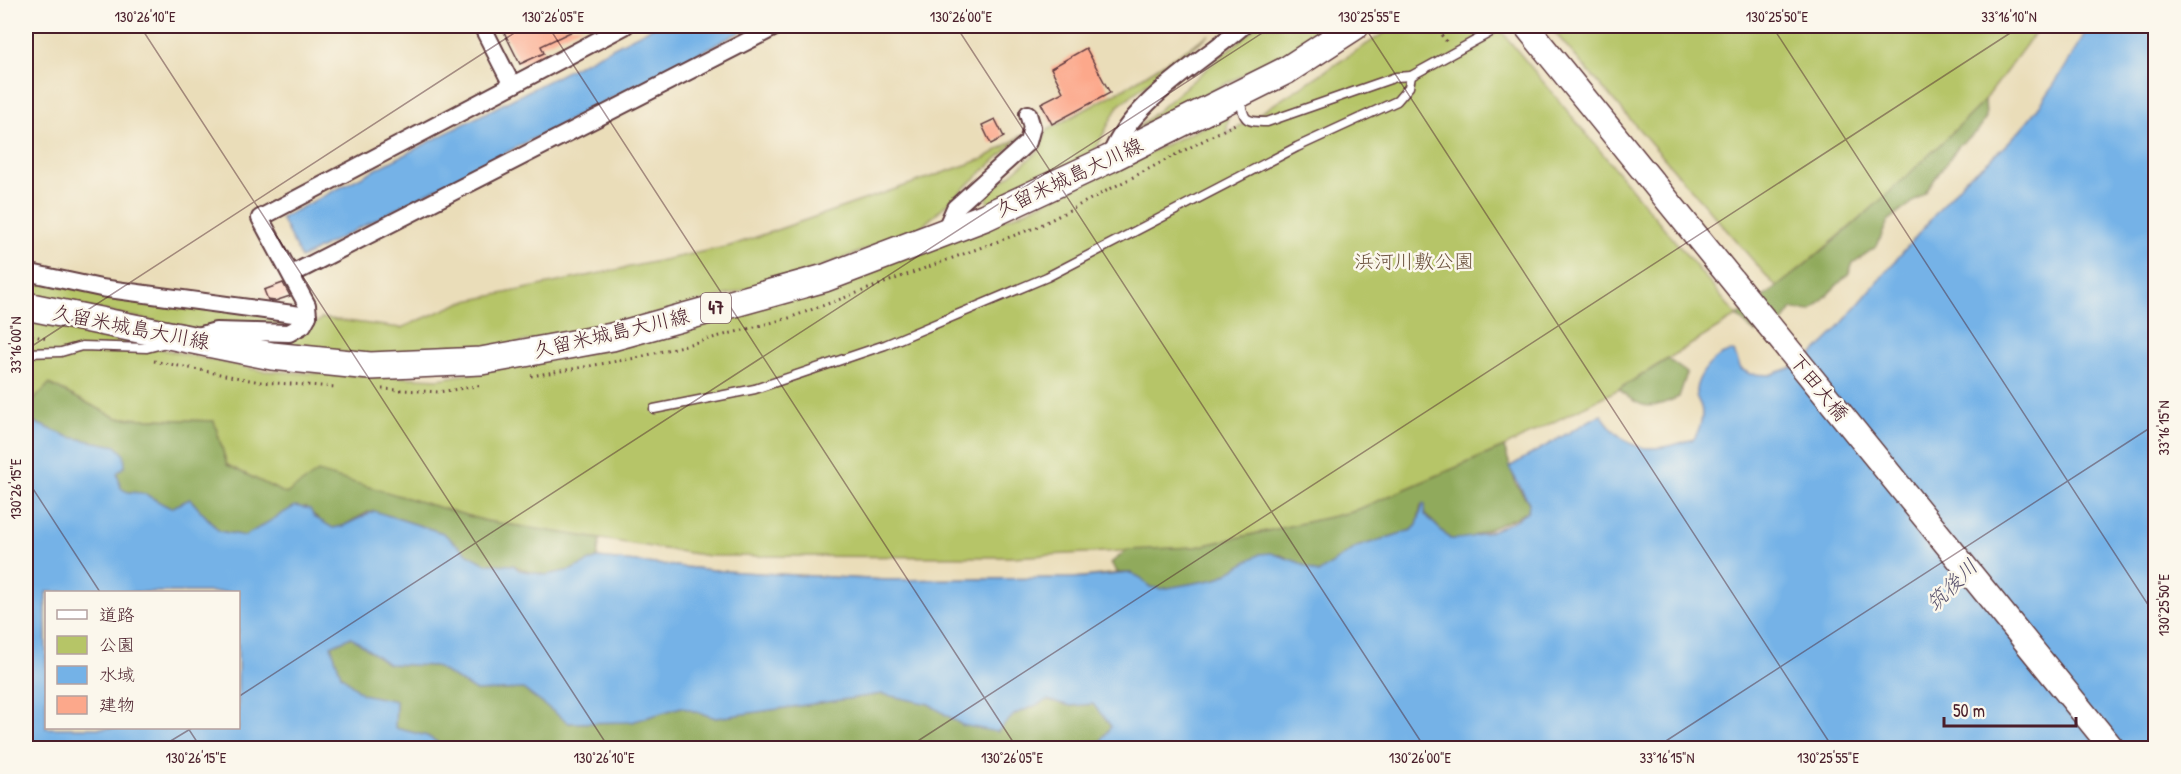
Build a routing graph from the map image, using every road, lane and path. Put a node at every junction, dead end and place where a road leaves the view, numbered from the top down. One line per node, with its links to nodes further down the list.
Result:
1 (482, 26): 11 (street)
2 (625, 26): 11 (street)
3 (777, 26): 17 (street)
4 (1243, 26): 14 (street)
5 (1355, 26): 12 (main road, 久留米城島大川線 / 47)
6 (1434, 26): 9 (path)
7 (1502, 26): 10 (lane)
8 (1526, 26): 23 (main road, 下田大橋)
9 (1449, 43)
10 (1411, 76): 12 (lane); 22 (lane)
11 (511, 83): 17 (street)
12 (1239, 95): 14 (main road, 久留米城島大川線 / 47)
13 (1028, 114): 15 (street)
14 (1109, 159): 15 (main road, 久留米城島大川線 / 47)
15 (944, 233): 20 (main road, 久留米城島大川線 / 47)
16 (26, 272): 19 (street)
17 (292, 274): 19 (street)
18 (26, 306): 20 (main road, 久留米城島大川線 / 47)
19 (308, 315): 20 (street)
20 (187, 339): 21 (lane)
21 (26, 353)
22 (654, 409)
23 (2112, 748)

